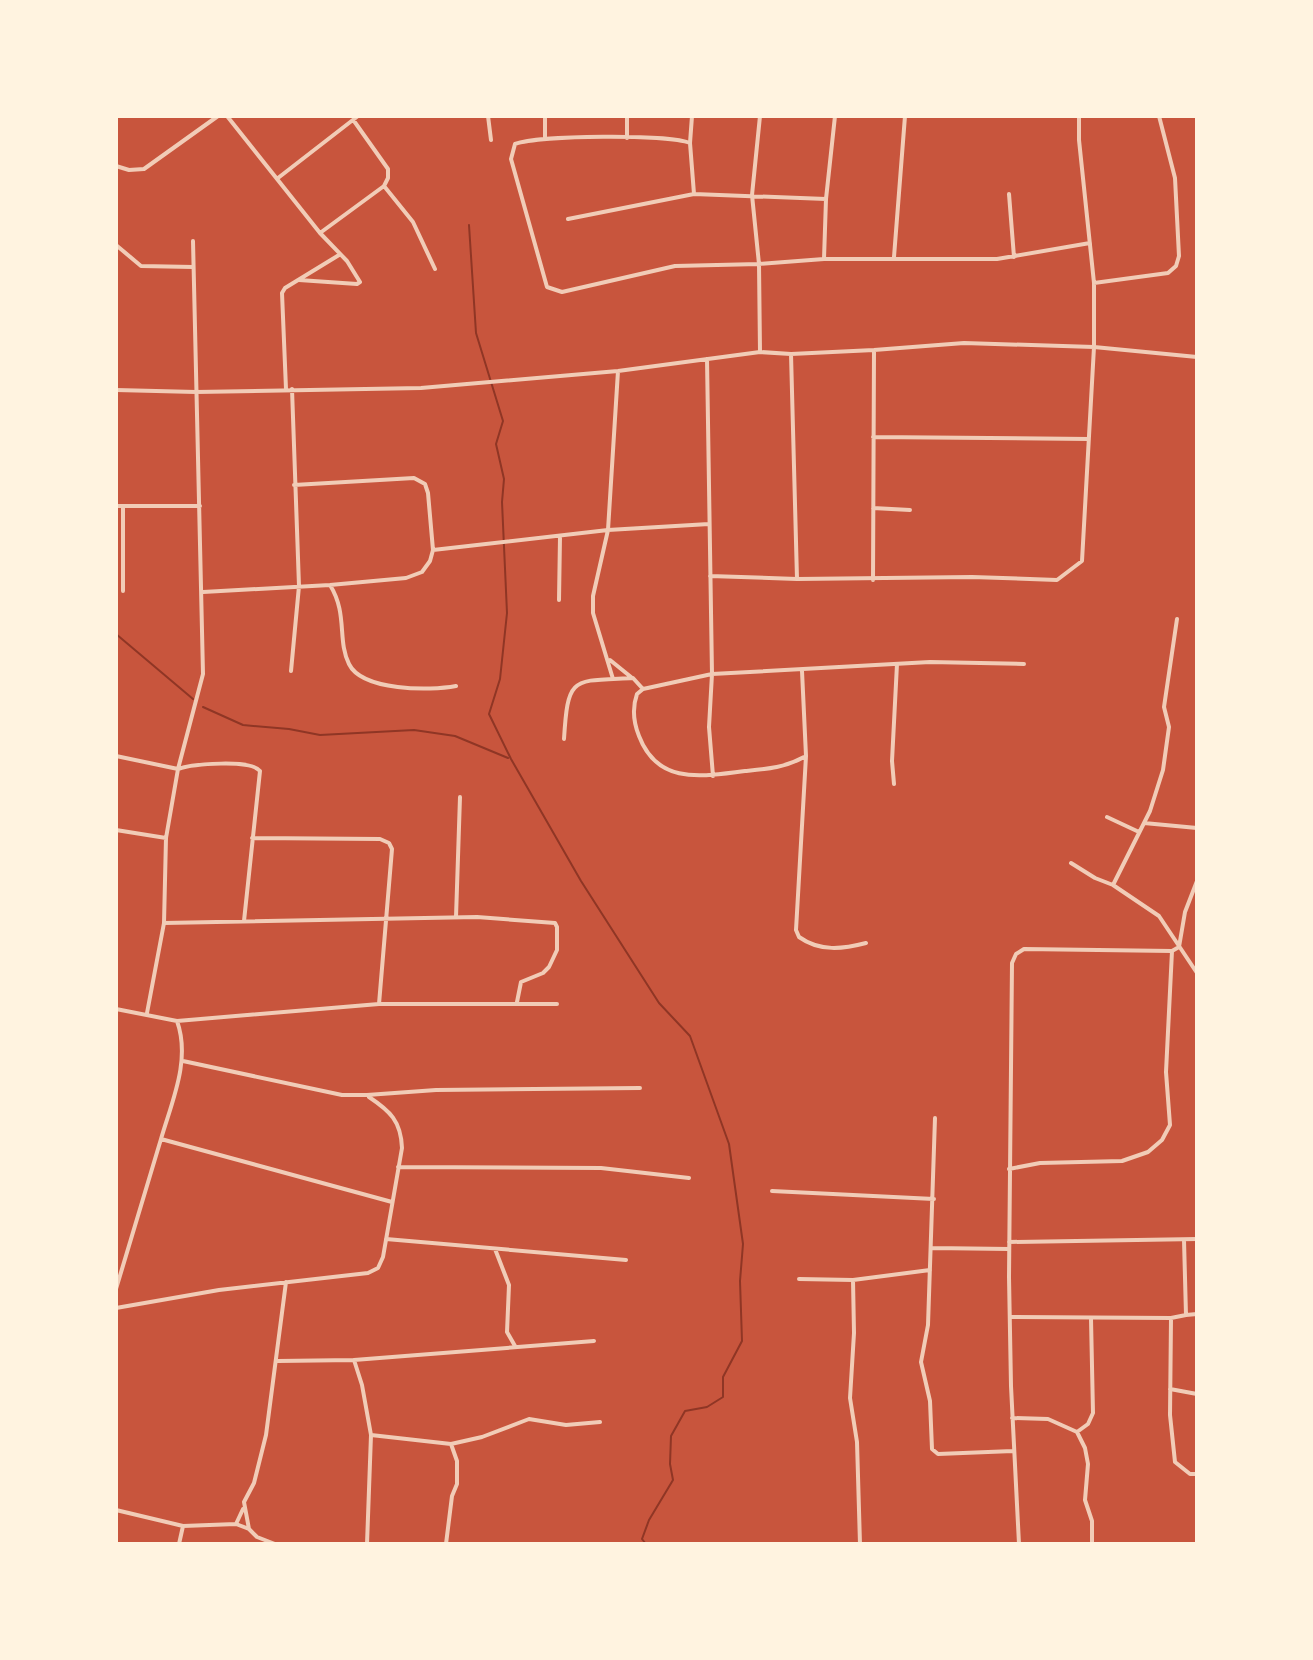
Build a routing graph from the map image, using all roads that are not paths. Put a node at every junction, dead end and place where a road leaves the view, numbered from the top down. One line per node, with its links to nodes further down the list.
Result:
1 (218, 116): 17 (street)
2 (227, 116): 18 (street)
3 (488, 116): 15 (street)
4 (545, 116): 13 (street)
5 (627, 116): 14 (street)
6 (692, 116): 16 (street)
7 (760, 116): 22 (street)
8 (835, 116): 23 (street)
9 (905, 116): 30 (street)
10 (1079, 116): 27 (street)
11 (1159, 116): 37 (street)
12 (356, 118): 18 (street); 19 (street)
13 (545, 137): 14 (street); 33 (street)
14 (627, 138): 16 (street)
15 (491, 140)
16 (690, 143): 20 (street)
17 (116, 166)
18 (278, 178): 25 (street)
19 (384, 186): 25 (street); 35 (street)
20 (694, 194): 22 (street); 24 (street)
21 (1009, 194): 31 (street)
22 (752, 195): 23 (street); 33 (street)
23 (826, 199): 32 (street)
24 (568, 219)
25 (320, 233): 29 (street)
26 (193, 241): 34 (street)
27 (1090, 243): 31 (street); 37 (street)
28 (116, 245): 34 (street)
29 (340, 254): 36 (street); 36 (street)
30 (894, 257): 31 (street); 32 (street)
31 (1014, 257)
32 (824, 259): 33 (street)
33 (759, 264): 40 (street)
34 (193, 267): 47 (street)
35 (435, 269)
36 (299, 280): 45 (street)
37 (1094, 283): 38 (street)
38 (1094, 347): 39 (street); 42 (street); 49 (street)
39 (874, 350): 41 (street); 48 (street)
40 (760, 352): 41 (street); 43 (street)
41 (791, 354): 61 (street)
42 (1197, 357)
43 (707, 359): 44 (street); 56 (street)
44 (618, 371): 45 (street); 57 (street)
45 (289, 389): 47 (street); 50 (street)
46 (116, 390): 47 (street)
47 (196, 392): 53 (street)
48 (873, 437): 49 (street); 54 (street)
49 (1089, 439): 62 (street)
50 (294, 485): 59 (street); 64 (street)
51 (116, 506): 52 (street)
52 (123, 506): 53 (street); 65 (street)
53 (200, 506): 66 (street)
54 (873, 508): 55 (street); 62 (street)
55 (910, 510)
56 (709, 524): 57 (street); 60 (street)
57 (608, 530): 58 (street); 69 (street)
58 (560, 537): 59 (street); 67 (street)
59 (433, 550): 63 (street)
60 (710, 576): 61 (street); 74 (street)
61 (797, 579): 62 (street)
62 (873, 580)
63 (330, 585): 64 (street); 77 (street)
64 (299, 586): 66 (street); 72 (street)
65 (123, 591)
66 (203, 592): 82 (street)
67 (559, 600)
68 (1177, 619): 87 (street)
69 (608, 658): 75 (street); 76 (street)
70 (897, 664): 71 (street); 73 (street); 84 (street)
71 (1024, 664)
72 (291, 671)
73 (802, 671): 74 (street); 81 (street)
74 (712, 674): 78 (street); 83 (street)
75 (633, 678): 76 (street); 78 (street)
76 (613, 679): 79 (street)
77 (456, 686)
78 (643, 689): 83 (street)
79 (564, 739)
80 (116, 756): 82 (street)
81 (806, 756): 83 (street); 100 (street)
82 (178, 769): 91 (street); 92 (street)
83 (713, 776)
84 (894, 784)
85 (460, 797): 96 (street)
86 (1107, 817): 90 (street)
87 (1144, 823): 88 (street); 90 (street)
88 (1197, 828)
89 (116, 830): 91 (street)
90 (1139, 832): 95 (street)
91 (166, 838): 99 (street)
92 (252, 838): 97 (street); 98 (street)
93 (1071, 863): 95 (street)
94 (1197, 881): 101 (street)
95 (1113, 885): 101 (street)
96 (456, 917): 97 (street); 104 (street)
97 (388, 918): 98 (street); 105 (street)
98 (244, 921): 99 (street)
99 (164, 923): 108 (street)
100 (866, 943)
101 (1179, 947): 102 (street); 103 (street)
102 (1172, 951): 116 (street); 116 (street)
103 (1197, 973)
104 (517, 1002): 105 (street); 106 (street)
105 (379, 1004): 109 (street)
106 (557, 1004)
107 (116, 1009): 108 (street)
108 (147, 1013): 109 (street)
109 (177, 1021): 110 (street)
110 (183, 1061): 112 (street); 114 (street)
111 (640, 1088): 112 (street)
112 (367, 1095): 115 (street)
113 (935, 1118): 119 (street)
114 (161, 1139): 120 (street); 132 (street)
115 (398, 1167): 117 (street); 120 (street)
116 (1009, 1169): 124 (street)
117 (689, 1178)
118 (772, 1191): 119 (street)
119 (934, 1199): 125 (street)
120 (392, 1202): 121 (street)
121 (386, 1239): 126 (street); 131 (street)
122 (1197, 1239): 123 (street)
123 (1184, 1240): 124 (street); 135 (street)
124 (1009, 1246): 125 (street); 136 (street)
125 (932, 1248): 128 (street)
126 (495, 1249): 127 (street); 140 (street)
127 (626, 1260)
128 (930, 1270): 130 (street); 150 (street)
129 (799, 1279): 130 (street)
130 (853, 1280): 163 (street)
131 (286, 1282): 133 (street); 142 (street)
132 (116, 1289)
133 (116, 1308)
134 (1197, 1314): 135 (street)
135 (1186, 1315): 137 (street)
136 (1010, 1317): 138 (street); 145 (street)
137 (1171, 1318): 138 (street); 143 (street)
138 (1091, 1319): 147 (street)
139 (594, 1341): 140 (street)
140 (515, 1346): 141 (street)
141 (354, 1360): 142 (street); 148 (street)
142 (278, 1361): 152 (street)
143 (1170, 1389): 144 (street); 151 (street)
144 (1197, 1394)
145 (1012, 1418): 147 (street); 150 (street)
146 (600, 1422): 149 (street)
147 (1077, 1432): 165 (street)
148 (371, 1435): 149 (street); 161 (street)
149 (451, 1444): 162 (street)
150 (1013, 1451): 164 (street)
151 (1197, 1474)
152 (244, 1502): 154 (street); 156 (street)
153 (116, 1510): 155 (street)
154 (236, 1524): 155 (street); 156 (street)
155 (183, 1526): 157 (street)
156 (249, 1529): 158 (street)
157 (179, 1544)
158 (275, 1544)
159 (298, 1544): 160 (street)
160 (315, 1544)
161 (367, 1544)
162 (446, 1544)
163 (860, 1544)
164 (1019, 1544)
165 (1092, 1544)

